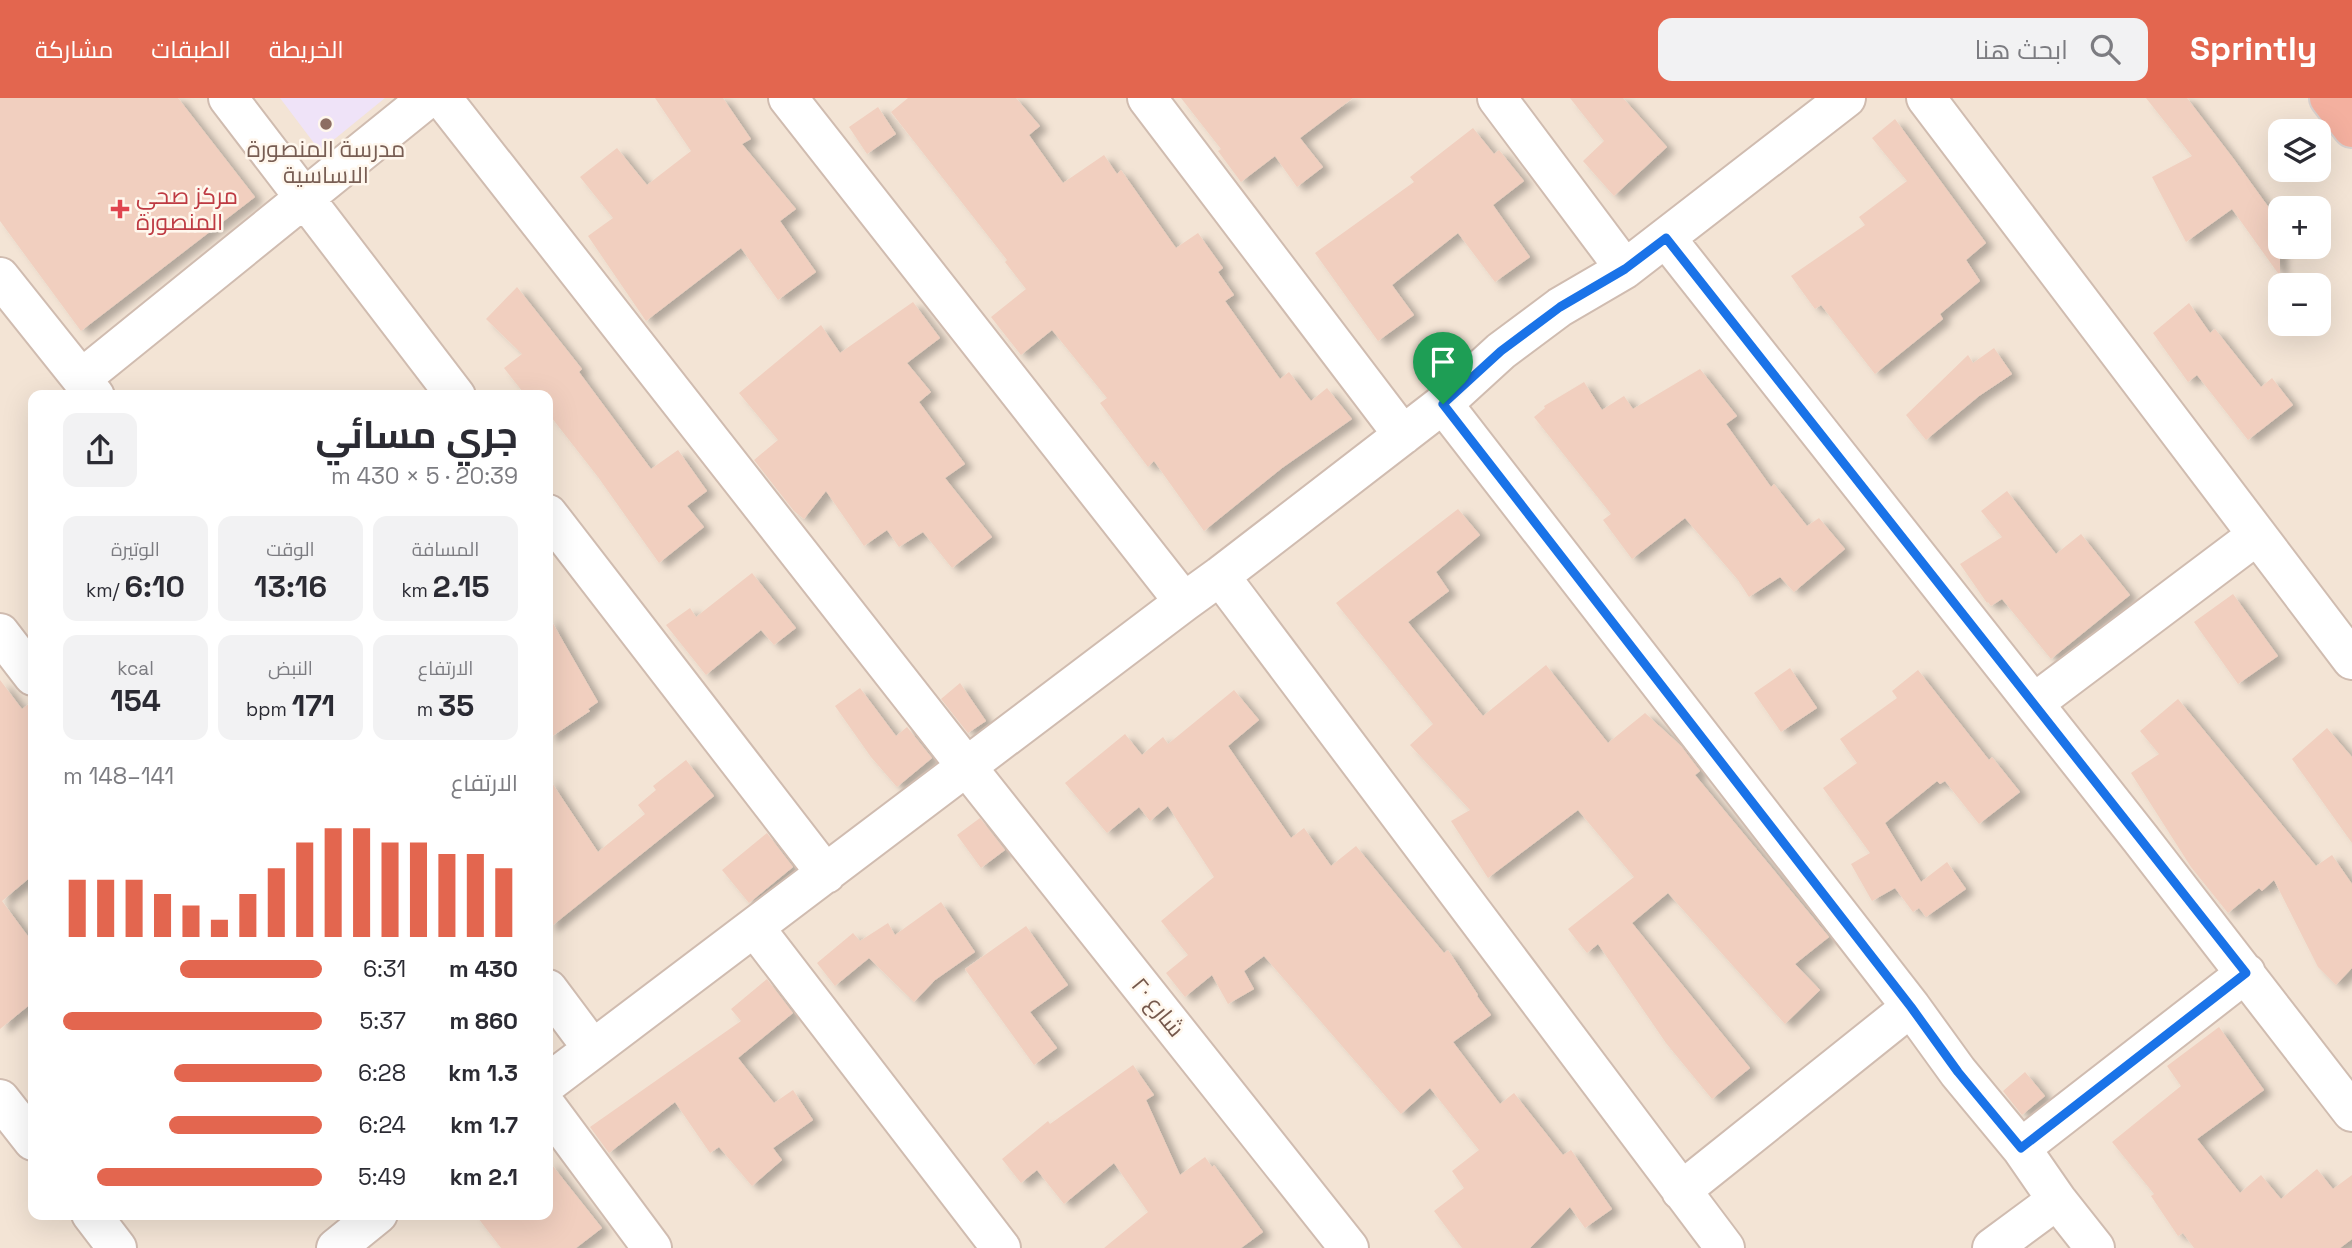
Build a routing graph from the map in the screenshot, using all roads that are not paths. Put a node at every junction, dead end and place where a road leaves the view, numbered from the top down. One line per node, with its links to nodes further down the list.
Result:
1 (228, 98): 11 (street)
2 (428, 98): 11 (street)
3 (442, 98): 27 (street, شارع ٢٠)
4 (788, 98): 22 (street)
5 (1147, 98): 18 (street)
6 (1497, 98): 13 (street)
7 (1845, 98): 12 (street)
8 (1926, 98): 20 (street)
9 (2329, 98): 10 (highway)
10 (2352, 128)
11 (304, 199): 15 (street); 16 (street)
12 (1666, 238): 13 (street); 26 (street)
13 (1625, 269): 17 (street)
14 (0, 277): 15 (street)
15 (88, 387)
16 (451, 390)
17 (1443, 404): 18 (street); 32 (street)
18 (1403, 435): 21 (street)
19 (553, 520): 28 (street)
20 (2256, 536): 24 (street); 26 (street)
21 (1220, 576): 22 (street); 40 (street)
22 (1184, 602): 27 (street)
23 (0, 633): 25 (street)
24 (2352, 660)
25 (28, 670)
26 (2034, 703): 30 (street)
27 (966, 766): 28 (street); 44 (street, شارع ٢٠)
28 (826, 874): 29 (street)
29 (755, 928): 33 (street); 48 (street)
30 (2246, 973): 36 (street); 39 (street)
31 (553, 996): 33 (street)
32 (1911, 1007): 39 (street); 40 (street)
33 (592, 1048): 34 (street)
34 (553, 1079)
35 (0, 1099): 38 (street)
36 (2352, 1112)
37 (553, 1115): 47 (street)
38 (28, 1135)
39 (2021, 1148): 41 (street)
40 (1681, 1191): 49 (street)
41 (2057, 1200): 50 (street); 51 (street)
42 (96, 1220): 45 (street)
43 (371, 1220): 46 (street)
44 (1335, 1243)
45 (117, 1248)
46 (336, 1248)
47 (652, 1248)
48 (1001, 1248)
49 (1725, 1248)
50 (1992, 1248)
51 (2095, 1248)

